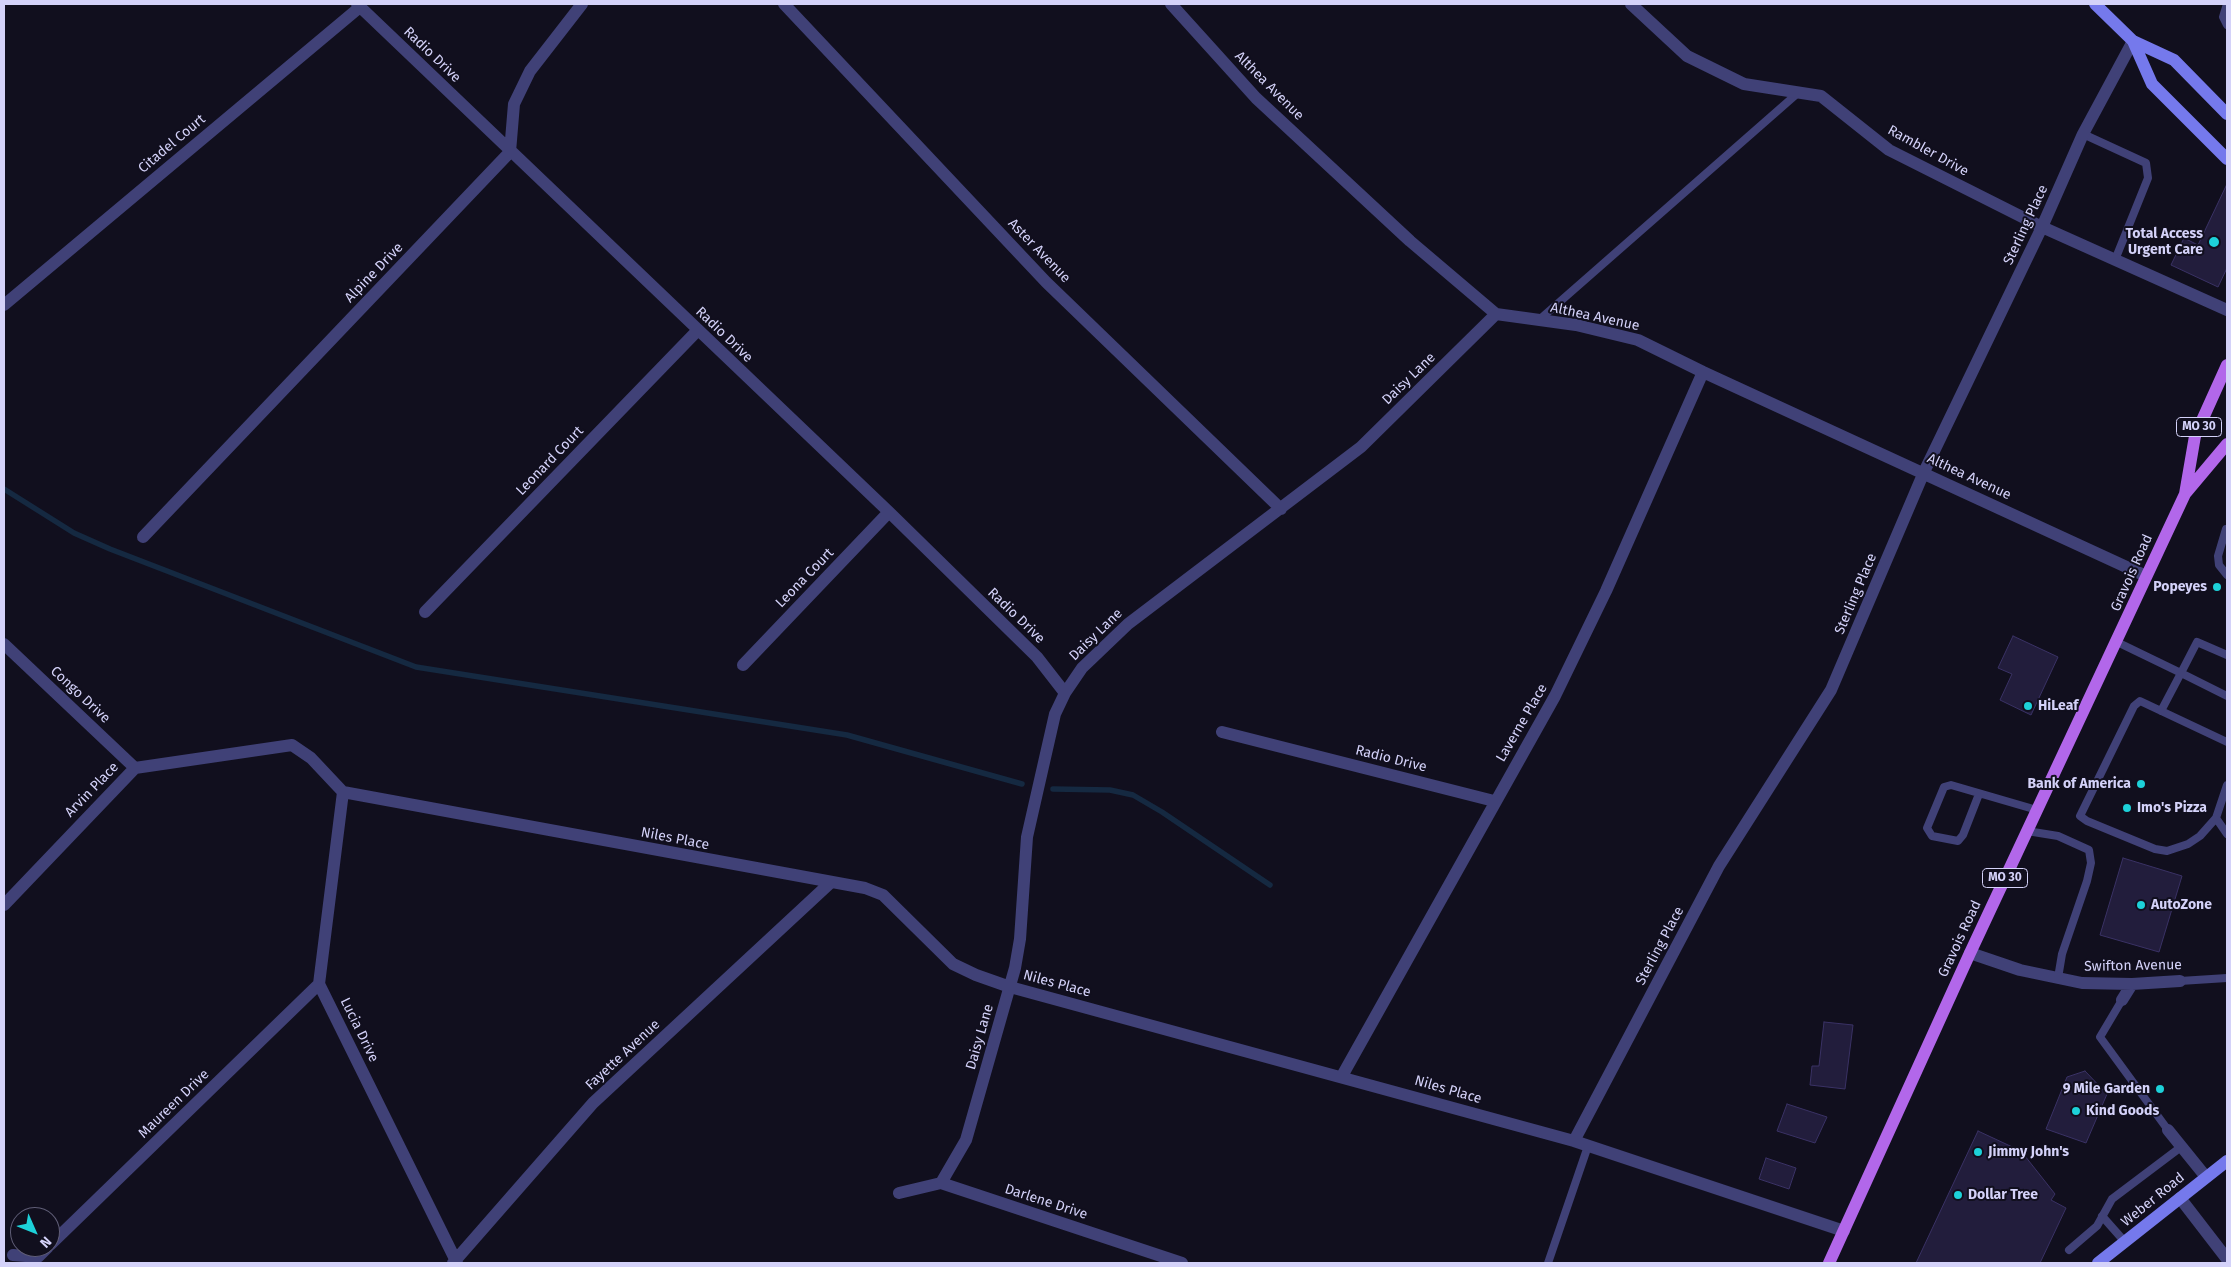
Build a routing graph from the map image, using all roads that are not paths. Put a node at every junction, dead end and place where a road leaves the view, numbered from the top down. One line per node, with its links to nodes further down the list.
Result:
1 (582, 4): 13 (street)
2 (784, 4): 27 (street, Aster Avenue)
3 (1171, 4): 19 (street, Althea Avenue)
4 (1631, 4): 10 (street, Rambler Drive)
5 (2095, 4): 9 (main road)
6 (2227, 4): 8 (lane)
7 (359, 5): 13 (street, Radio Drive); 17 (street, Citadel Court)
8 (2227, 25)
9 (2133, 41): 11 (main road); 12 (street, Sterling Place); 14 (main road)
10 (1799, 92): 15 (street, Rambler Drive); 20 (lane)
11 (2227, 114)
12 (2083, 134): 15 (street, Sterling Place); 16 (lane)
13 (510, 152): 21 (street, Radio Drive); 30 (street, Alpine Drive)
14 (2227, 159)
15 (2042, 227): 16 (street, Rambler Drive); 25 (street, Sterling Place)
16 (2115, 260): 18 (street, Rambler Drive)
17 (4, 305)
18 (2227, 310)
19 (1496, 314): 20 (street, Althea Avenue); 27 (street, Daisy Lane)
20 (1539, 320): 23 (street, Althea Avenue)
21 (698, 330): 28 (street, Radio Drive); 33 (street, Leonard Court)
22 (2227, 365): 26 (main road, Gravois Road / MO 30)
23 (1703, 372): 25 (street, Althea Avenue); 48 (street, Laverne Place)
24 (2226, 447): 26 (main road, Gravois Road / MO 30)
25 (1924, 472): 32 (street, Althea Avenue); 65 (street, Sterling Place)
26 (2185, 494): 32 (main road, Gravois Road / MO 30)
27 (1281, 509): 39 (street, Daisy Lane)
28 (889, 512): 37 (street, Leona Court); 39 (street, Radio Drive)
29 (2226, 529): 31 (lane)
30 (143, 537)
31 (2227, 575)
32 (2146, 576): 34 (main road, Gravois Road / MO 30)
33 (425, 612)
34 (2117, 642): 38 (lane); 49 (main road, Gravois Road / MO 30)
35 (4, 644): 44 (street, Congo Drive)
36 (2227, 655): 38 (lane)
37 (743, 665)
38 (2181, 673): 40 (lane); 41 (lane)
39 (1065, 693): 61 (street, Daisy Lane)
40 (2227, 696)
41 (2161, 711): 43 (lane); 50 (lane)
42 (1222, 732): 48 (street, Radio Drive)
43 (2227, 742)
44 (135, 768): 46 (street, Arvin Place); 54 (street, Arvin Place)
45 (2227, 785): 50 (lane)
46 (343, 792): 53 (street, Niles Place); 59 (street)
47 (1979, 794): 47 (lane); 49 (lane)
48 (1494, 801): 63 (street, Laverne Place)
49 (2037, 810): 51 (main road, Gravois Road / MO 30)
50 (2216, 818): 52 (lane)
51 (2027, 830): 55 (main road, Gravois Road / MO 30); 56 (lane)
52 (2227, 834)
53 (829, 884): 61 (street, Niles Place); 79 (street, Fayette Avenue)
54 (4, 905)
55 (1970, 953): 56 (street, Swifton Avenue); 74 (main road, Gravois Road / MO 30)
56 (2058, 978): 60 (street, Swifton Avenue)
57 (2227, 978): 58 (lane, Swifton Avenue)
58 (2180, 981): 60 (street, Swifton Avenue)
59 (319, 984): 75 (street, Maureen Drive); 79 (street, Lucia Drive)
60 (2132, 984): 62 (street)
61 (1010, 987): 63 (street, Niles Place); 70 (street, Daisy Lane)
62 (2122, 1000): 64 (lane)
63 (1342, 1076): 65 (street, Niles Place)
64 (2168, 1130): 67 (street)
65 (1574, 1141): 66 (street, Niles Place)
66 (1588, 1146): 74 (street, Niles Place); 81 (lane)
67 (2181, 1147): 69 (street); 73 (lane)
68 (2227, 1160): 69 (main road, Weber Road)
69 (2206, 1178): 72 (main road, Weber Road)
70 (941, 1183): 71 (street); 80 (street, Darlene Drive)
71 (899, 1193)
72 (2180, 1198): 76 (main road, Weber Road); 78 (street)
73 (2102, 1216): 76 (lane); 77 (lane)
74 (1844, 1231): 82 (main road, Gravois Road / MO 30)
75 (60, 1235)
76 (2125, 1242): 83 (main road, Weber Road)
77 (2069, 1250)
78 (2227, 1259)
79 (455, 1263)
80 (1182, 1263)
81 (1548, 1263)
82 (1829, 1263)
83 (2098, 1263)

